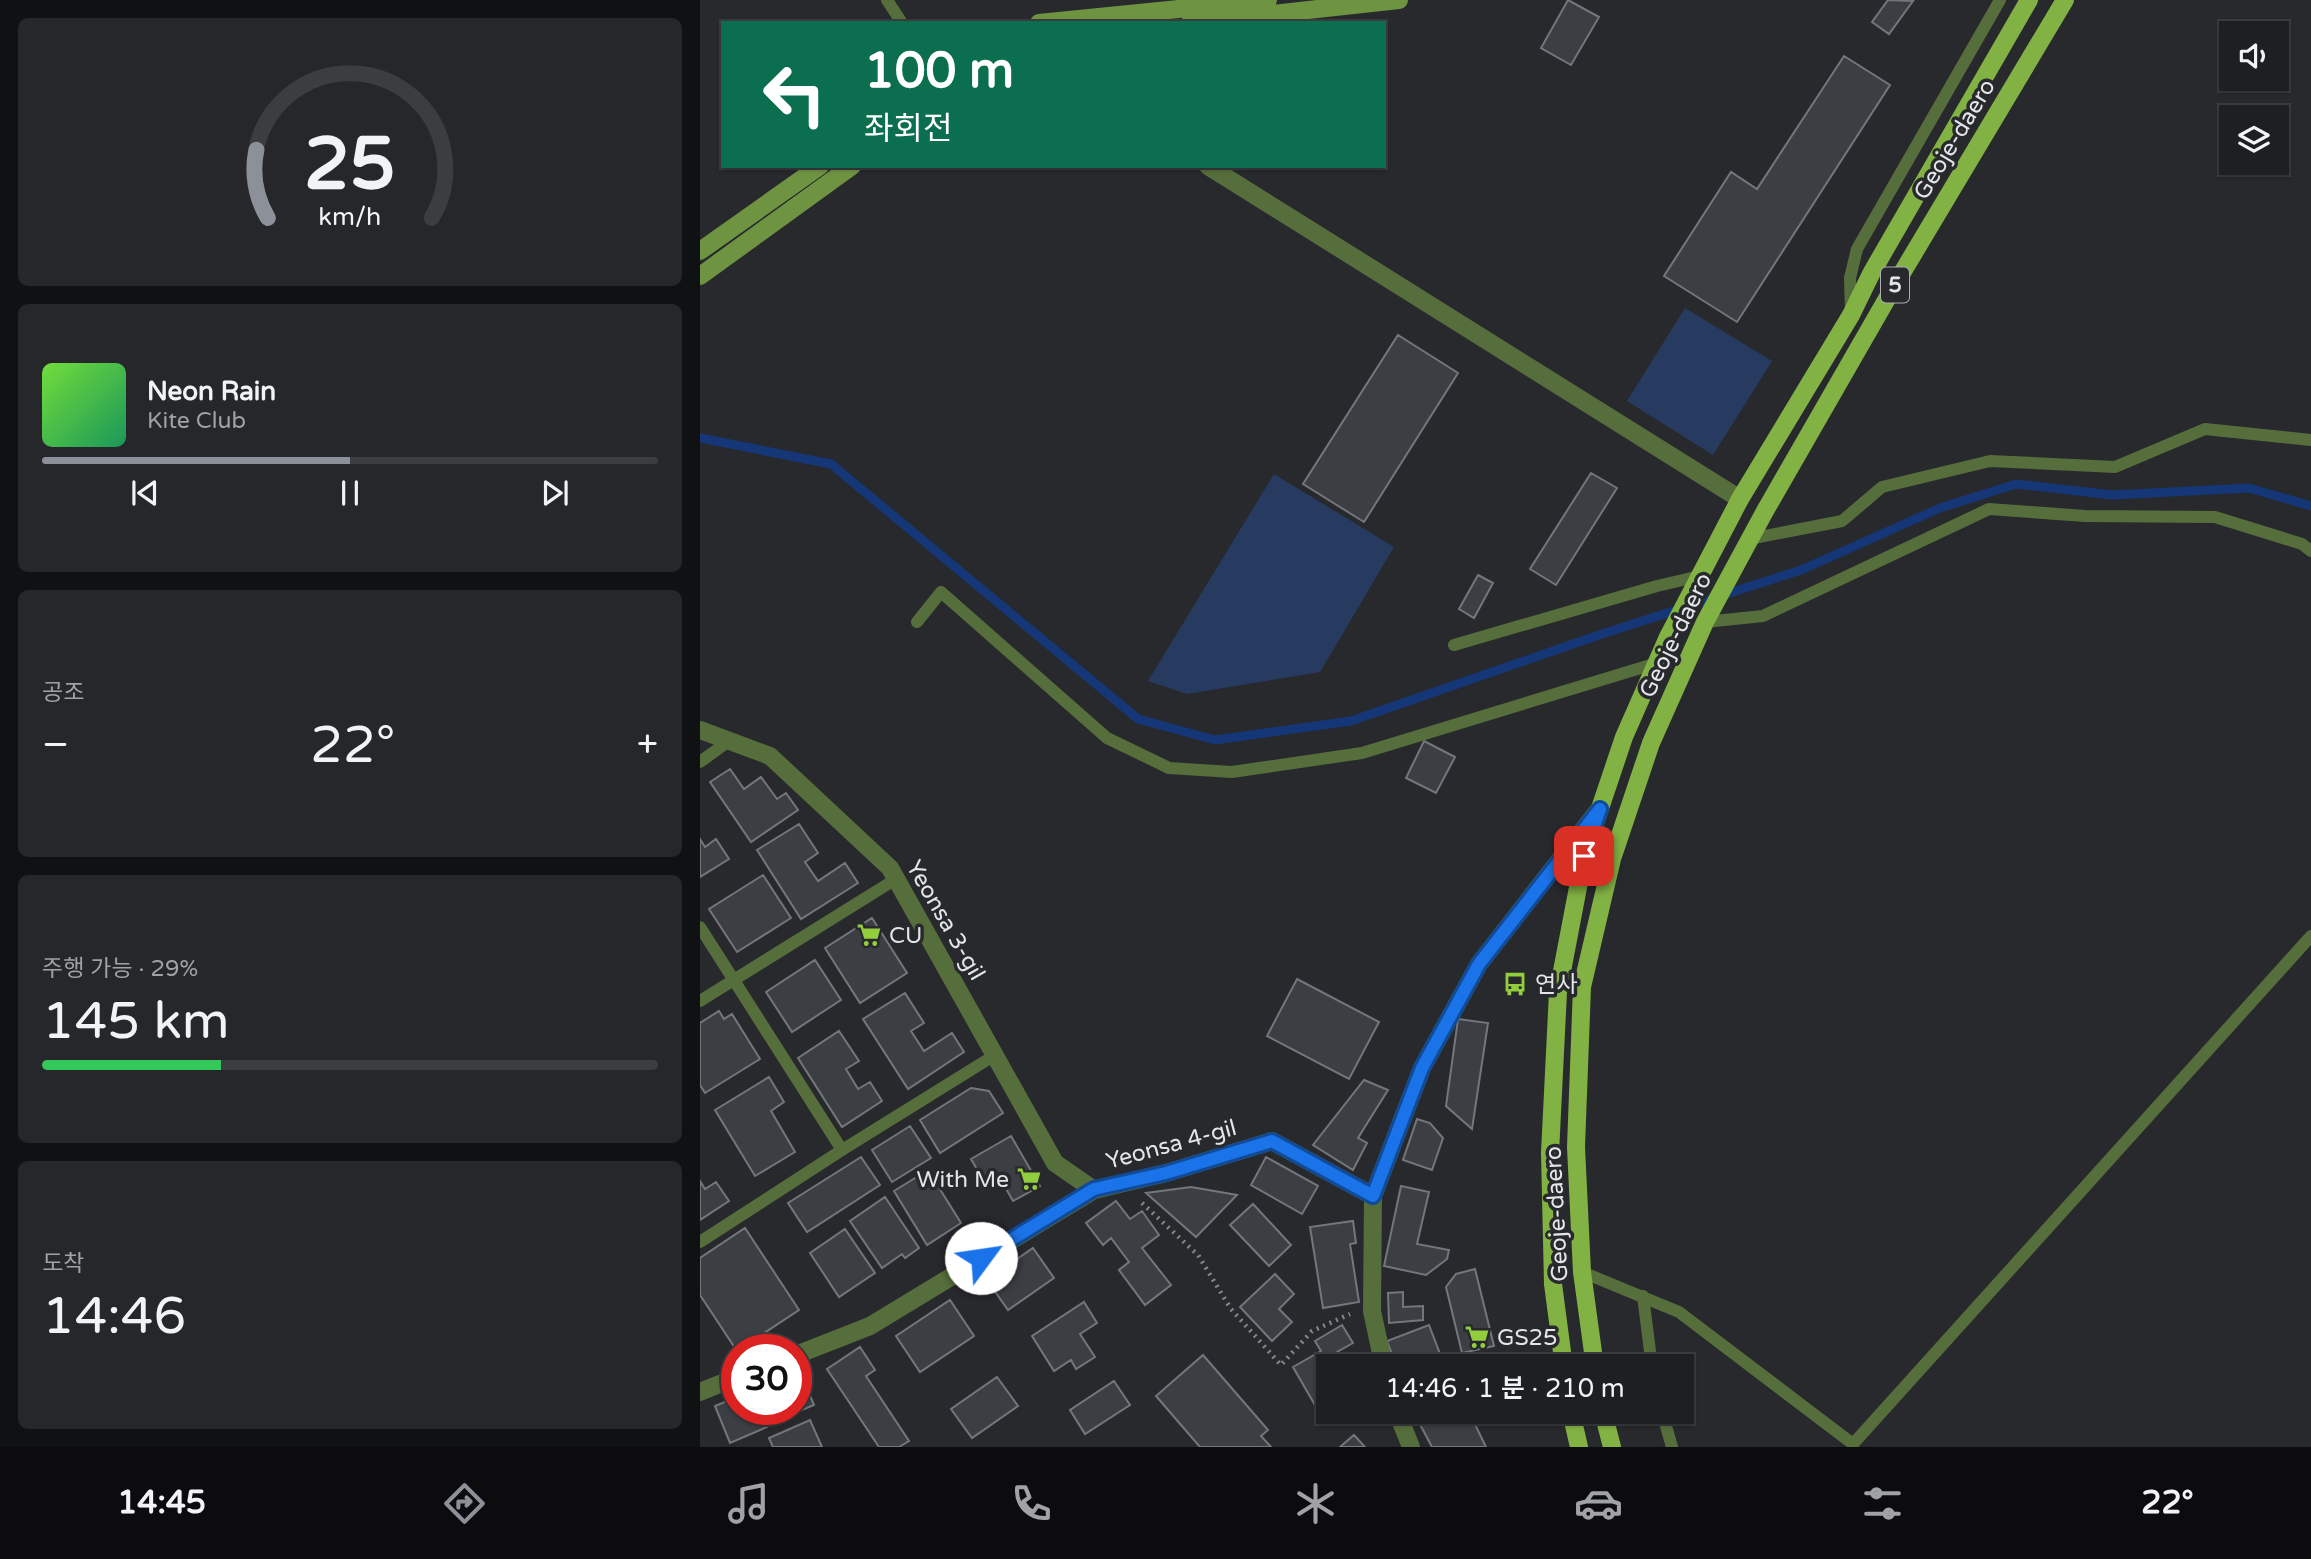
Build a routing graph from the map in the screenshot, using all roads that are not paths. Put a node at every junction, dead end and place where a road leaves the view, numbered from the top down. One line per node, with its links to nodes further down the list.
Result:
1 (887, 0): 7 (lane)
2 (1268, 0): 8 (street)
3 (1399, 0): 9 (street)
4 (2000, 0): 15 (lane)
5 (2029, 0): 15 (main road, Geoje-daero / 5)
6 (2065, 0): 18 (main road, Geoje-daero / 5)
7 (901, 21)
8 (1059, 21)
9 (1208, 21)
10 (817, 168): 13 (street)
11 (849, 168): 14 (street)
12 (1212, 168): 17 (street)
13 (700, 251)
14 (700, 276)
15 (1851, 315): 17 (main road, Geoje-daero / 5)
16 (2311, 440): 18 (lane)
17 (1740, 499): 20 (main road, Geoje-daero / 5)
18 (1749, 539): 22 (main road, Geoje-daero / 5)
19 (2311, 551): 22 (lane)
20 (1700, 576): 23 (lane); 24 (main road, Geoje-daero / 5)
21 (916, 622): 24 (lane)
22 (1705, 622): 39 (main road, Geoje-daero / 5)
23 (1454, 645)
24 (1657, 663): 28 (main road, Geoje-daero / 5)
25 (700, 730): 26 (street, Yeonsa 3-gil)
26 (729, 741): 27 (lane); 29 (street, Yeonsa 3-gil)
27 (700, 762)
28 (1600, 809): 37 (street); 43 (main road, Geoje-daero / 5)
29 (896, 879): 32 (lane); 34 (street, Yeonsa 3-gil)
30 (700, 928): 32 (lane)
31 (2311, 936): 40 (lane)
32 (733, 979): 33 (lane); 35 (lane)
33 (700, 1001)
34 (995, 1055): 35 (lane); 36 (street, Yeonsa 3-gil)
35 (842, 1150): 38 (lane)
36 (1094, 1189): 37 (street, Yeonsa 4-gil); 41 (street, Yeonsa 4-gil)
37 (1373, 1196): 42 (street)
38 (700, 1242)
39 (1582, 1272): 40 (lane); 44 (main road, Geoje-daero / 5)
40 (1643, 1296): 45 (lane)
41 (812, 1349)
42 (1381, 1354)
43 (1562, 1354)
44 (1593, 1354)
45 (1651, 1354)
46 (721, 1383): 47 (street)
47 (700, 1392)
48 (1402, 1424): 52 (street)
49 (1574, 1424): 53 (main road)
50 (1606, 1424): 54 (main road)
51 (1665, 1424): 55 (lane)
52 (1411, 1447)
53 (1579, 1447)
54 (1612, 1447)
55 (1672, 1447)

